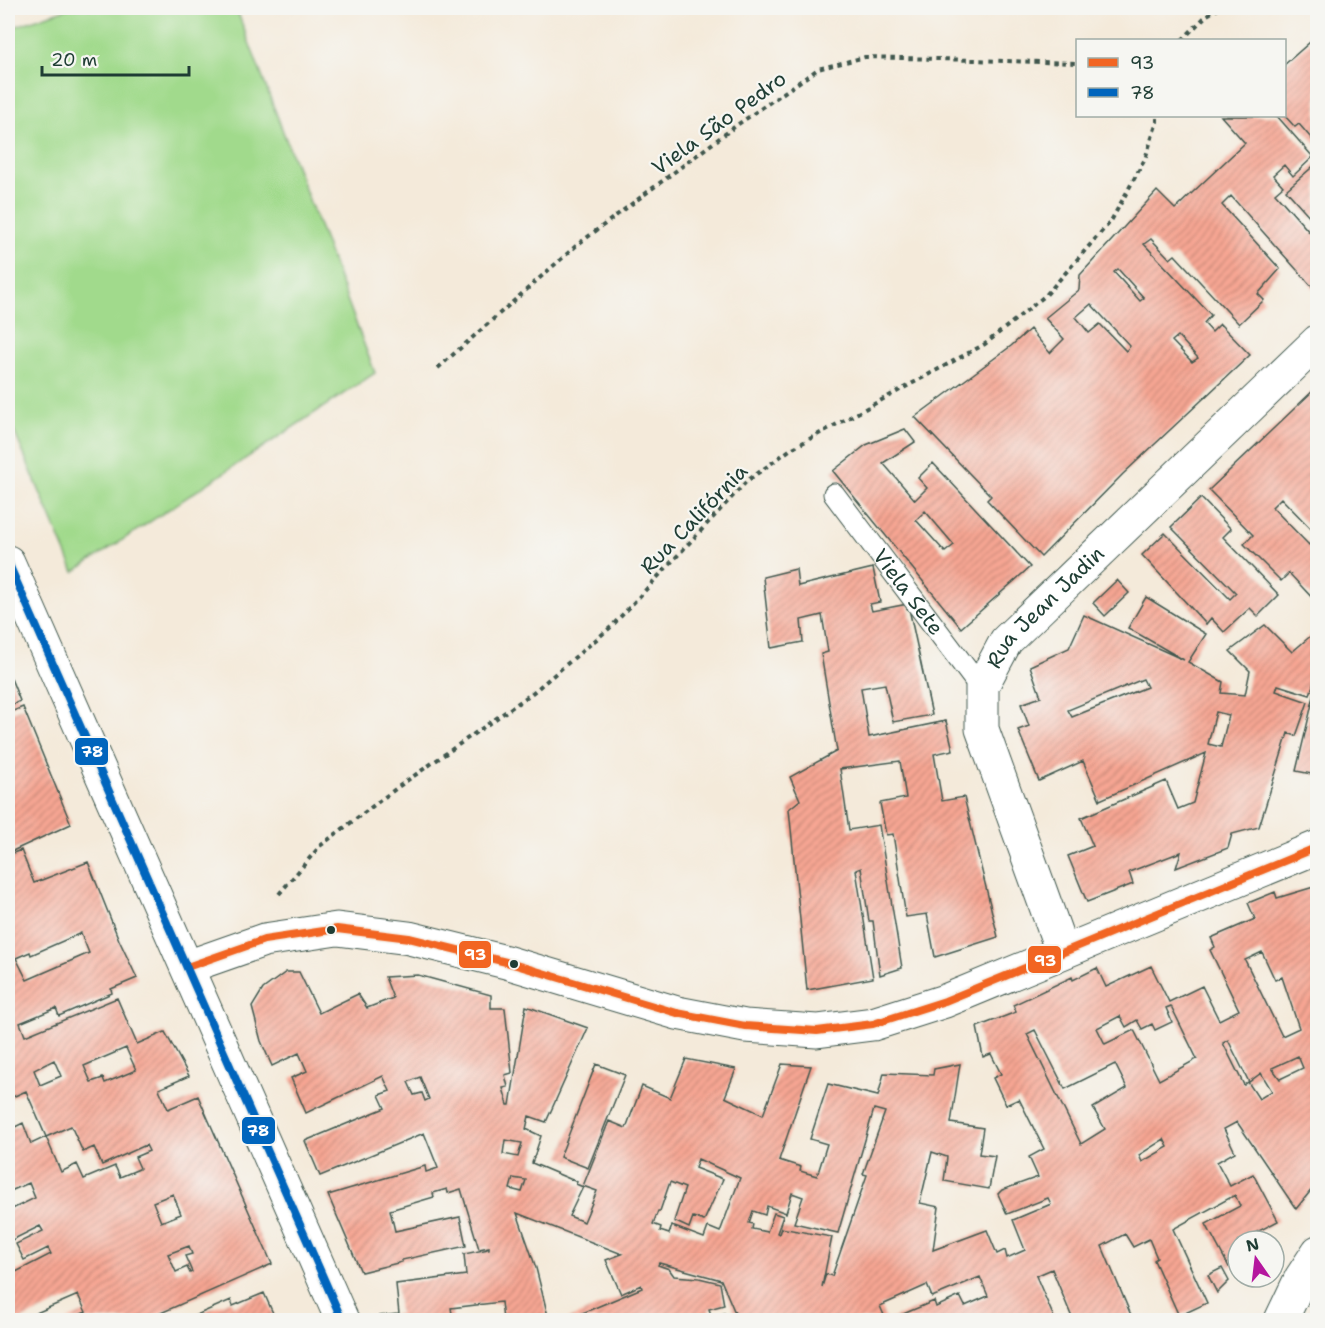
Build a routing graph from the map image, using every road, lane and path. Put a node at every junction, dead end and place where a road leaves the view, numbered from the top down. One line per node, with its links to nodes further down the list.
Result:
1 (1221, 8): 2 (path)
2 (1183, 39)
3 (1076, 63): 6 (path, Viela São Pedro)
4 (1157, 117): 11 (path, Rua Califórnia)
5 (1317, 341): 9 (street, Rua Jean Jadin)
6 (438, 368)
7 (834, 494): 9 (lane, Viela Sete)
8 (8, 562): 13 (street)
9 (982, 691): 12 (street, Rua Jean Jadin)
10 (1317, 847): 12 (street)
11 (237, 950): 12 (street); 13 (street)
12 (1062, 951)
13 (187, 967): 15 (street)
14 (1317, 1252): 16 (street)
15 (342, 1320)
16 (1281, 1320)

